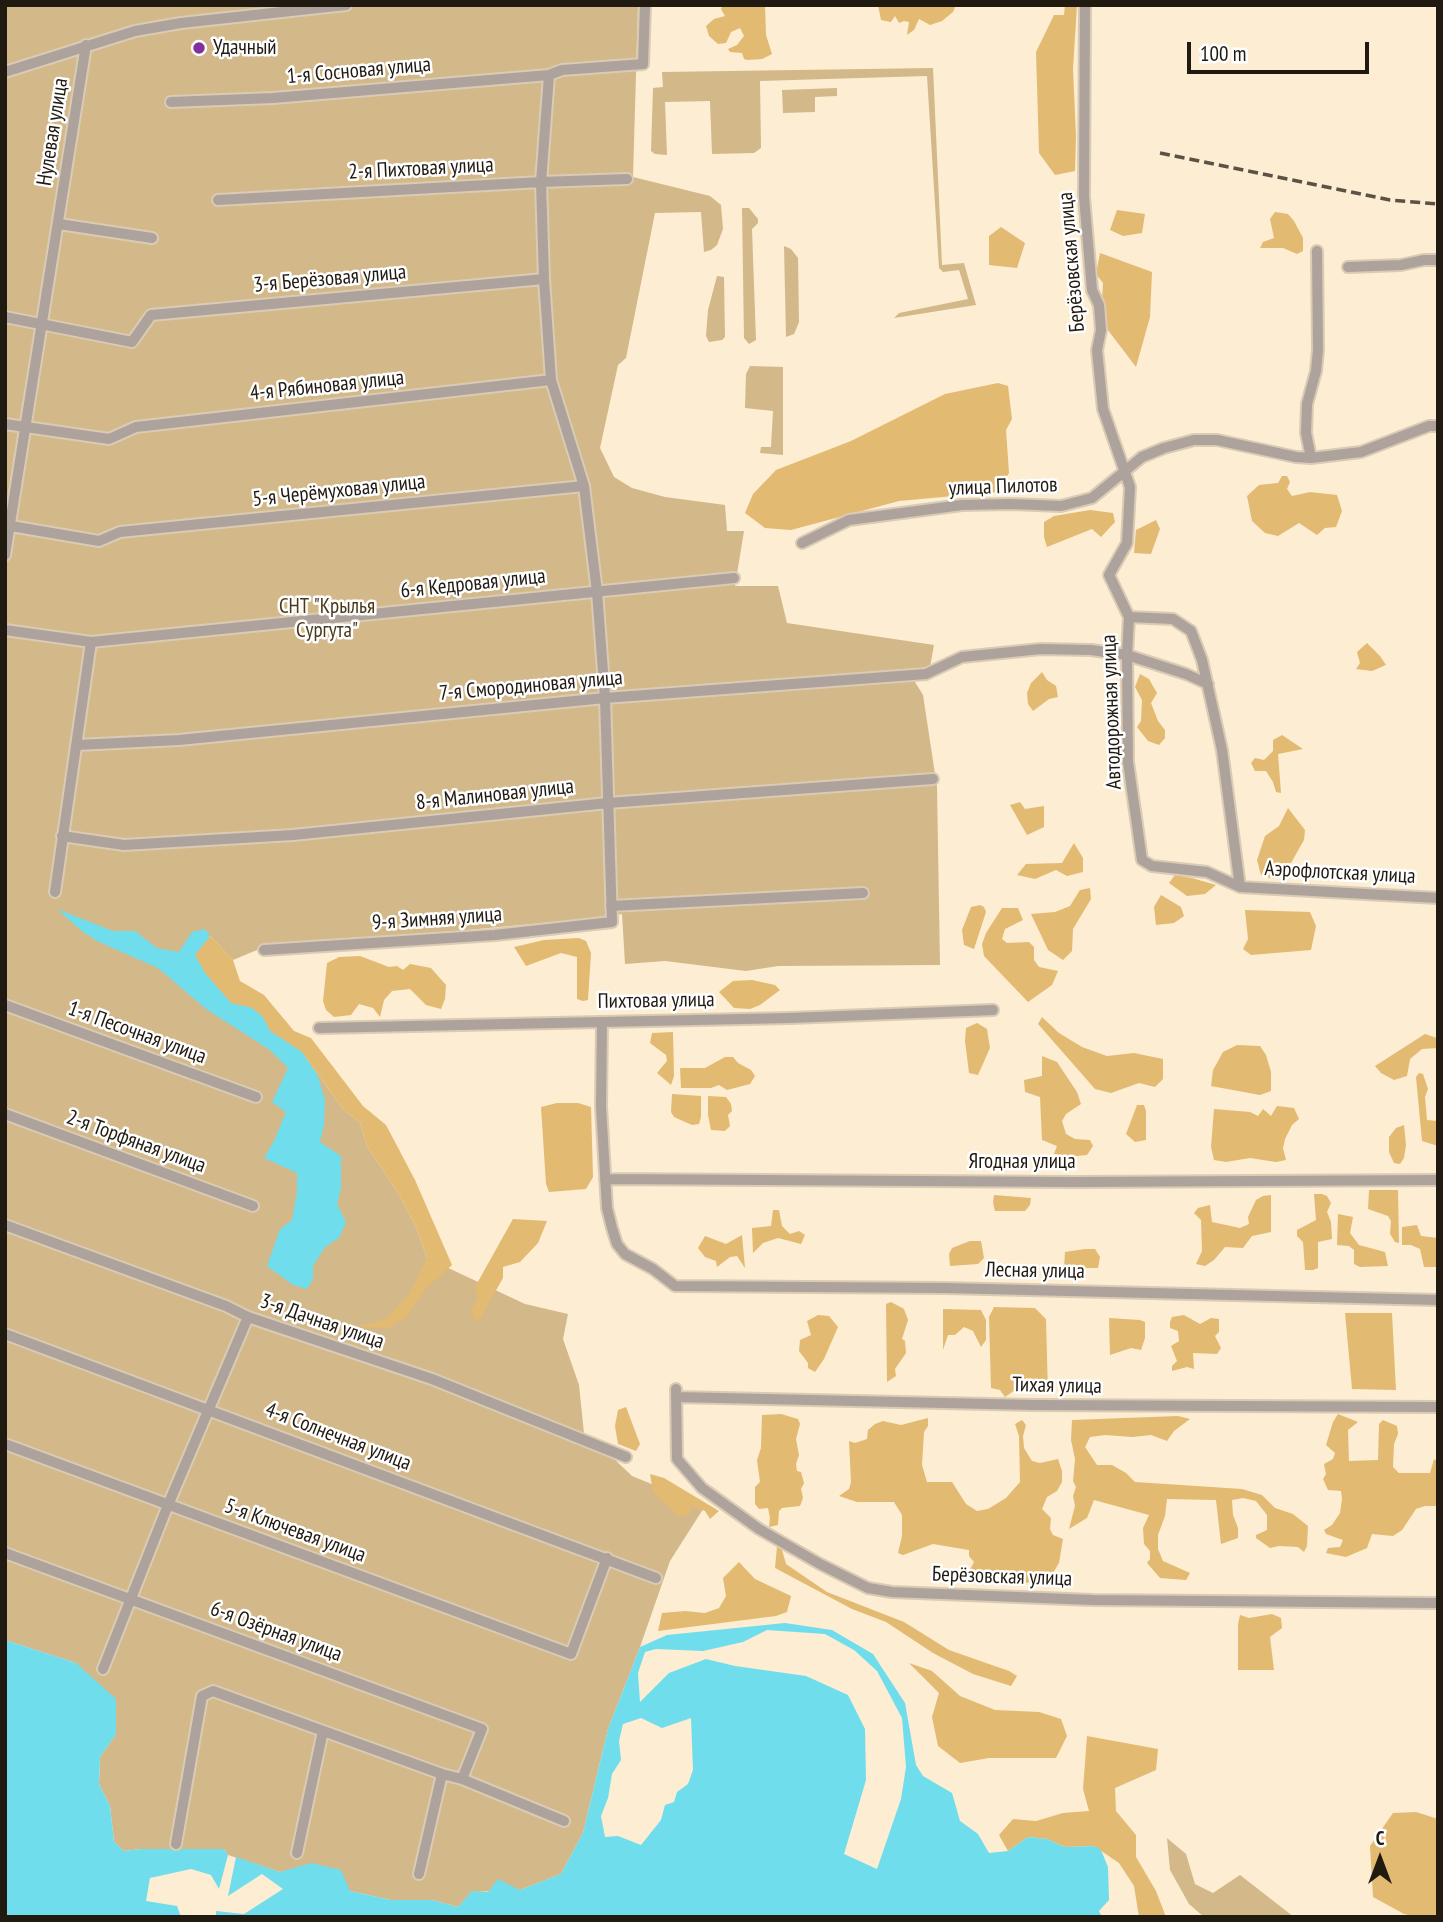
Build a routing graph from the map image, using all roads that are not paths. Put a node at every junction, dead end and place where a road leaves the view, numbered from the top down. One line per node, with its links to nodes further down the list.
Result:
1 (346, 5): 4 (street)
2 (645, 5): 6 (street, 1-я Сосновая улица)
3 (1086, 5): 24 (street, Берёзовская улица)
4 (86, 45): 5 (street); 11 (street, Нулевая улица)
5 (5, 72)
6 (549, 75): 7 (street, 1-я Сосновая улица); 9 (street)
7 (171, 102)
8 (627, 179): 9 (street, 2-я Пихтовая улица)
9 (541, 181): 10 (street, 2-я Пихтовая улица); 16 (street)
10 (218, 200)
11 (59, 224): 12 (street); 18 (street, Нулевая улица)
12 (152, 238)
13 (1317, 251): 23 (street)
14 (1438, 260): 15 (street)
15 (1348, 267)
16 (544, 279): 18 (street, 3-я Берёзовая улица); 19 (street)
17 (5, 317): 18 (street)
18 (43, 323): 22 (street, Нулевая улица)
19 (551, 380): 22 (street, 4-я Рябиновая улица); 25 (street)
20 (5, 424): 22 (street)
21 (1438, 426): 23 (street, улица Пилотов)
22 (25, 427): 26 (street, Нулевая улица)
23 (1311, 458): 24 (street, улица Пилотов)
24 (1125, 469): 27 (street, улица Пилотов); 31 (street, Автодорожная улица)
25 (584, 486): 26 (street, 5-я Черёмуховая улица); 30 (street)
26 (8, 525): 28 (street, Нулевая улица)
27 (802, 543)
28 (5, 555)
29 (734, 578): 30 (street, 6-я Кедровая улица)
30 (597, 592): 33 (street, 6-я Кедровая улица); 36 (street)
31 (1129, 617): 34 (street, Автодорожная улица); 35 (street)
32 (5, 630): 33 (street, 6-я Кедровая улица)
33 (91, 642): 37 (street)
34 (1127, 655): 35 (street, 7-я Смородиновая улица); 36 (street, 7-я Смородиновая улица); 41 (street, Автодорожная улица)
35 (1208, 684): 41 (street)
36 (605, 698): 37 (street, 7-я Смородиновая улица); 39 (street)
37 (77, 745): 40 (street)
38 (933, 779): 39 (street, 8-я Малиновая улица)
39 (608, 803): 40 (street, 8-я Малиновая улица); 45 (street)
40 (62, 836): 42 (street)
41 (1240, 887): 44 (street, Аэрофлотская улица)
42 (55, 892)
43 (863, 892): 45 (street)
44 (1438, 898)
45 (611, 905): 46 (street, 9-я Зимняя улица)
46 (264, 950)
47 (5, 1005): 51 (street, 1-я Песочная улица)
48 (993, 1010): 49 (street, Пихтовая улица)
49 (602, 1022): 50 (street, Пихтовая улица); 53 (street, Лесная улица)
50 (319, 1028)
51 (256, 1097)
52 (5, 1114): 55 (street, 2-я Торфяная улица)
53 (605, 1179): 54 (street, Ягодная улица); 57 (street, Лесная улица)
54 (1438, 1180)
55 (253, 1206)
56 (5, 1225): 58 (street, 3-я Дачная улица)
57 (1438, 1300)
58 (248, 1317): 62 (street); 64 (street, 3-я Дачная улица)
59 (5, 1334): 62 (street, 4-я Солнечная улица)
60 (676, 1393): 61 (street, Тихая улица); 70 (street, Берёзовская улица)
61 (1438, 1407)
62 (209, 1409): 65 (street); 67 (street, 4-я Солнечная улица)
63 (5, 1444): 65 (street, 5-я Ключевая улица)
64 (626, 1457)
65 (169, 1505): 67 (street, 5-я Ключевая улица); 69 (street)
66 (5, 1553): 69 (street, 6-я Озёрная улица)
67 (607, 1558): 68 (street, 4-я Солнечная улица)
68 (656, 1578)
69 (130, 1599): 71 (street); 74 (street, 6-я Озёрная улица)
70 (1438, 1603)
71 (103, 1669)
72 (323, 1731): 73 (street); 76 (street); 77 (street)
73 (442, 1773): 74 (street); 78 (street)
74 (462, 1779): 75 (street)
75 (564, 1821)
76 (176, 1844)
77 (297, 1853)
78 (419, 1874)

